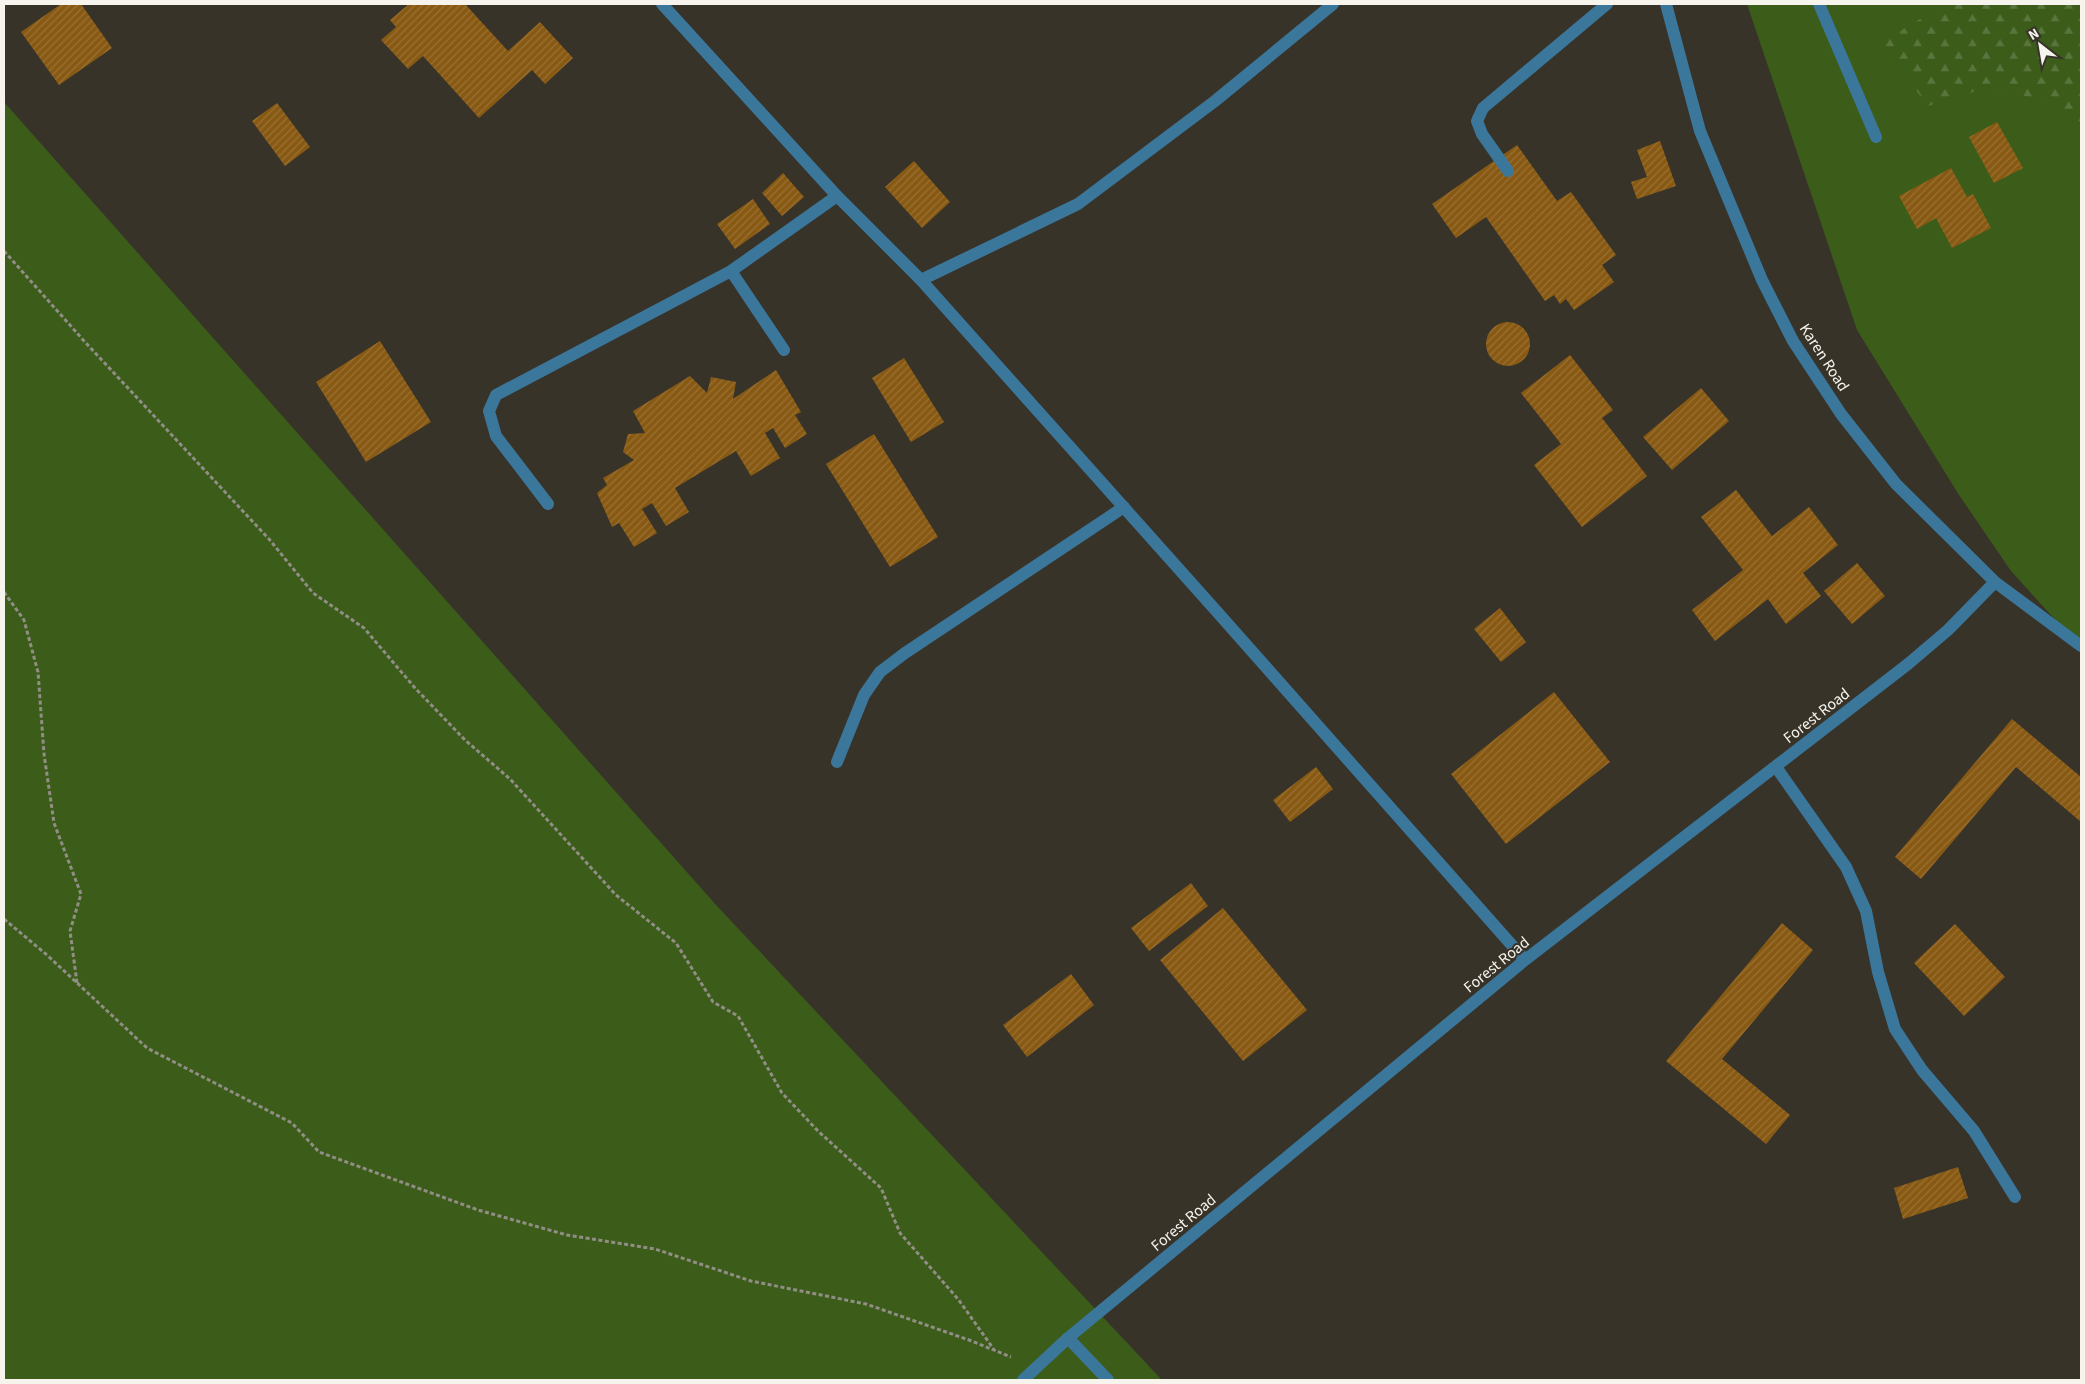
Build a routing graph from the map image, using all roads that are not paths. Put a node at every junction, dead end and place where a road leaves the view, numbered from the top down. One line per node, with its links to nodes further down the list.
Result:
1 (662, 4): 8 (street)
2 (1333, 4): 10 (street)
3 (1607, 4): 7 (street)
4 (1666, 4): 14 (street, Karen Road)
5 (1818, 4): 6 (street)
6 (1876, 137)
7 (1508, 171)
8 (837, 196): 9 (street); 10 (street)
9 (731, 271): 11 (street); 12 (street)
10 (921, 280): 13 (street)
11 (784, 350)
12 (548, 504)
13 (1124, 506): 16 (street); 18 (street)
14 (1996, 582): 15 (street, Karen Road); 17 (street, Forest Road)
15 (2081, 646)
16 (837, 762)
17 (1776, 767): 18 (street, Forest Road); 19 (street)
18 (1526, 960): 20 (street, Forest Road)
19 (2015, 1197)
20 (1068, 1338): 21 (street, Forest Road); 22 (street)
21 (1024, 1380)
22 (1108, 1380)

